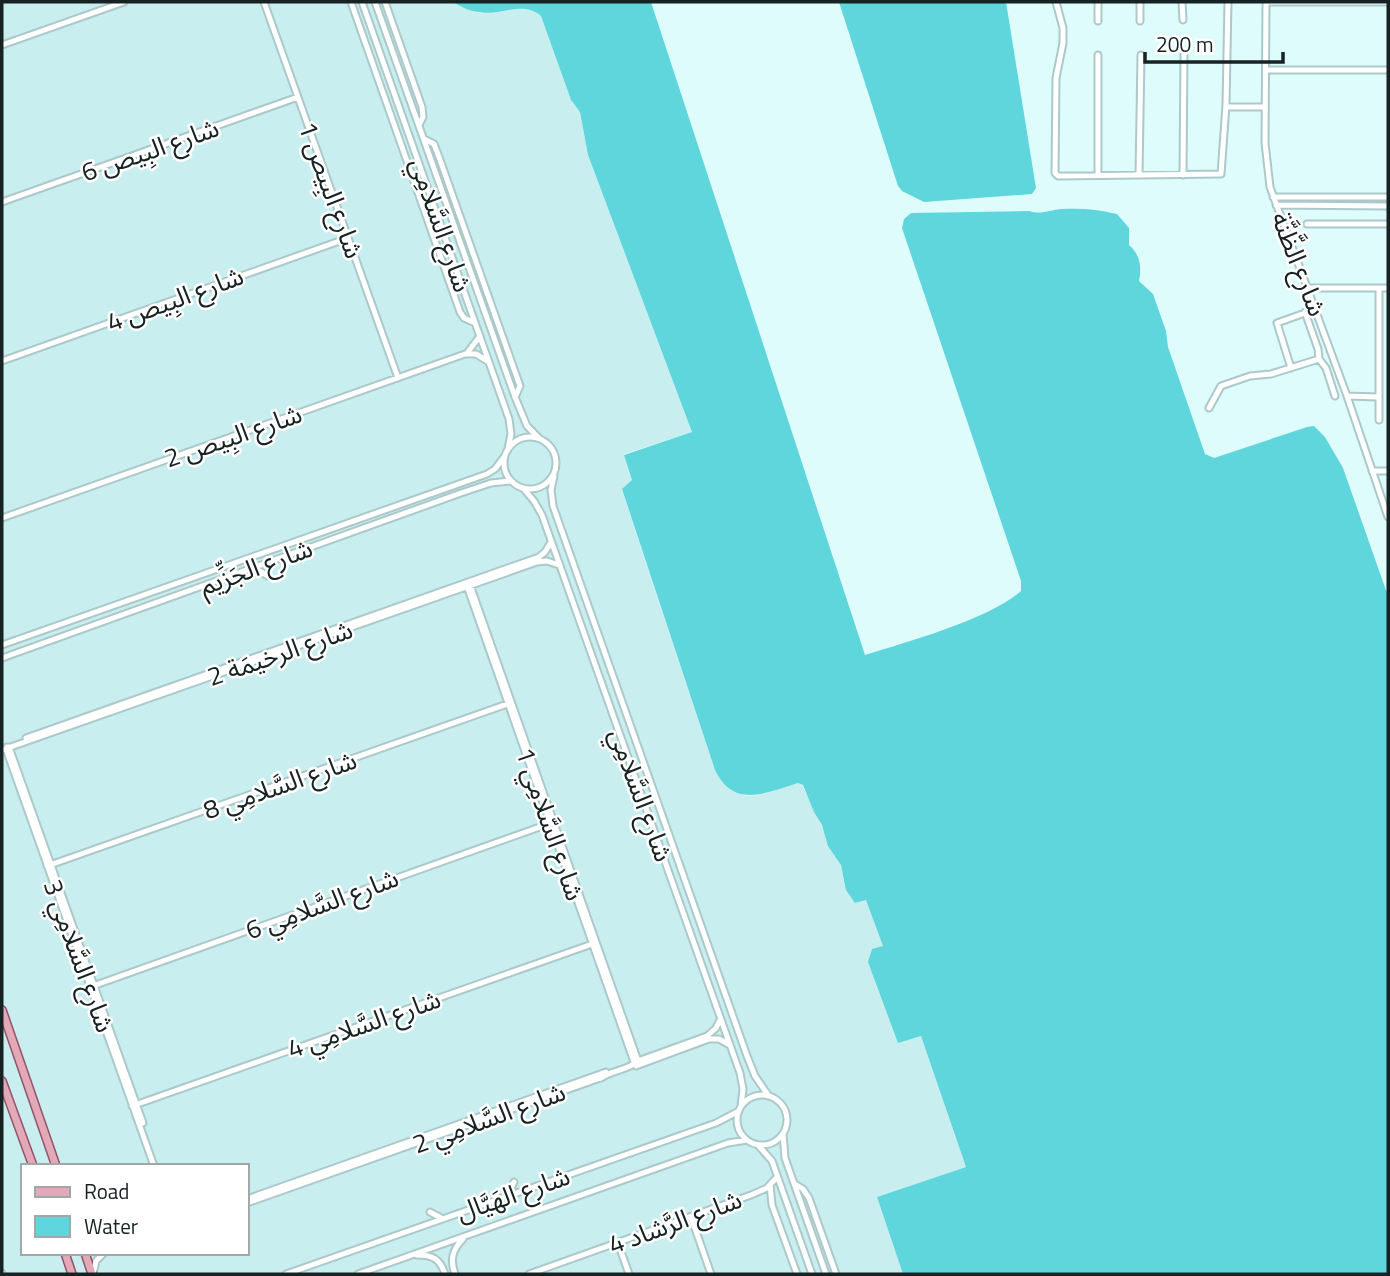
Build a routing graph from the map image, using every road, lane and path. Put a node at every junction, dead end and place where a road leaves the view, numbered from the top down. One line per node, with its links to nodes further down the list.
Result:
1 (124, 2): 17 (street)
2 (264, 2): 23 (street, شارع البِيص 1)
3 (351, 2): 43 (street)
4 (362, 2): 43 (street, شارع السَّلامِي)
5 (375, 2): 26 (street, شارع السَّلامِي)
6 (385, 2): 26 (street)
7 (1056, 2): 27 (street)
8 (1098, 2): 15 (street)
9 (1140, 2): 16 (street)
10 (1182, 2): 14 (street)
11 (1228, 2): 24 (street)
12 (1266, 2): 13 (street); 21 (street, شارع الظَّنَّة)
13 (1388, 2)
14 (1183, 20)
15 (1098, 21)
16 (1140, 21)
17 (2, 45)
18 (1184, 54): 29 (street)
19 (1098, 55): 27 (street)
20 (1141, 55): 28 (street)
21 (1266, 70): 22 (street); 25 (street, شارع الظَّنَّة)
22 (1388, 70)
23 (298, 97): 32 (street, شارع البِيص 6); 37 (street, شارع البِيص 1)
24 (1226, 107): 25 (street); 29 (street)
25 (1265, 107): 30 (street, شارع الظَّنَّة)
26 (419, 125): 58 (street, شارع السَّلامِي)
27 (1098, 175): 28 (street)
28 (1139, 176): 29 (street)
29 (1183, 176)
30 (1273, 197): 31 (street); 33 (street, شارع الظَّنَّة)
31 (1388, 197)
32 (2, 202)
33 (1276, 205): 34 (street); 38 (street, شارع الظَّنَّة)
34 (1387, 206): 36 (street)
35 (1307, 224): 36 (street)
36 (1387, 224)
37 (348, 238): 48 (street, شارع البِيص 4); 52 (street, شارع البِيص 1)
38 (1308, 288): 39 (street); 41 (street, شارع الظَّنَّة)
39 (1379, 288): 40 (street); 55 (street)
40 (1388, 288)
41 (1316, 309): 42 (street); 45 (street, شارع الظَّنَّة)
42 (1305, 313): 47 (street); 51 (street)
43 (475, 323): 44 (street, شارع السَّلامِي)
44 (480, 336): 46 (street); 50 (street, شارع السَّلامِي)
45 (1330, 349): 47 (street); 49 (street, شارع الظَّنَّة)
46 (465, 354): 50 (street); 52 (street, شارع البِيص 2)
47 (1320, 359): 49 (street); 51 (street); 53 (street)
48 (2, 361)
49 (1335, 361): 54 (street, شارع الظَّنَّة)
50 (489, 362): 59 (street, شارع السَّلامِي)
51 (1291, 368): 56 (street)
52 (398, 377): 67 (street, شارع البِيص 2)
53 (1335, 396)
54 (1347, 396): 55 (street); 61 (street, شارع الظَّنَّة)
55 (1379, 397): 57 (street)
56 (1209, 408)
57 (1379, 420)
58 (540, 438): 59 (street); 63 (street)
59 (508, 449): 60 (street)
60 (505, 457): 64 (street); 73 (street, شارع الجَزِّيم)
61 (1372, 471): 62 (street); 66 (street, شارع الظَّنَّة)
62 (1388, 471)
63 (554, 476): 65 (street); 87 (street, شارع السَّلامِي)
64 (511, 481): 65 (street); 70 (street, شارع الجَزِّيم)
65 (523, 488): 68 (street, شارع السَّلامِي)
66 (1388, 517)
67 (2, 518)
68 (551, 542): 69 (street, شارع السَّلامِي); 72 (street)
69 (559, 565): 72 (street, شارع الرخيمَة 2); 83 (street, شارع السَّلامِي)
70 (254, 568): 71 (street); 75 (street, شارع الجَزِّيم)
71 (268, 576)
72 (468, 585): 74 (street, شارع الرخيمَة 2); 76 (street, شارع السَّلامِي 1)
73 (2, 645)
74 (288, 648): 77 (street, شارع الرخيمَة 2); 77 (street, شارع الرخيمَة 2)
75 (2, 658)
76 (510, 704): 78 (street, شارع السَّلامِي 1); 79 (street, شارع السَّلامِي 8)
77 (6, 747): 79 (street, شارع السَّلامِي 3)
78 (552, 823): 80 (street, شارع السَّلامِي 1); 81 (street, شارع السَّلامِي 6)
79 (49, 866): 81 (street, شارع السَّلامِي 3)
80 (594, 943): 85 (street, شارع السَّلامِي 1); 88 (street, شارع السَّلامِي 4)
81 (92, 986): 88 (street, شارع السَّلامِي 3)
82 (2, 1010): 94 (main road)
83 (720, 1020): 84 (street, شارع السَّلامِي); 85 (street, شارع السَّلامِي 2)
84 (730, 1045): 85 (street, شارع السَّلامِي 2); 89 (street, شارع السَّلامِي)
85 (637, 1063): 102 (street, شارع السَّلامِي 2); 103 (street, شارع السَّلامِي 2)
86 (2, 1081): 93 (main road)
87 (768, 1095): 89 (street); 90 (street)
88 (134, 1105): 95 (street, شارع السَّلامِي 3)
89 (740, 1109): 91 (street); 101 (street, شارع الهَيَّال)
90 (783, 1134): 92 (street); 98 (street)
91 (747, 1140): 92 (street); 108 (street, شارع الهَيَّال)
92 (758, 1145): 96 (street)
93 (32, 1164)
94 (55, 1164)
95 (155, 1164)
96 (777, 1177): 99 (street, شارع الرَّشاد 4); 124 (street)
97 (514, 1182): 101 (street)
98 (793, 1182): 125 (street); 126 (street)
99 (770, 1185): 100 (street, شارع الرَّشاد 4); 104 (street)
100 (751, 1195): 104 (street); 106 (street, شارع الرَّشاد 4)
101 (507, 1197): 107 (street, شارع الهَيَّال)
102 (248, 1201)
103 (248, 1201)
104 (772, 1205): 123 (street)
105 (430, 1212): 107 (street)
106 (691, 1217): 109 (street, شارع الرَّشاد 4); 122 (street)
107 (443, 1219): 117 (street, شارع الهَيَّال)
108 (466, 1236): 110 (street, شارع الهَيَّال); 119 (street)
109 (618, 1243): 114 (street, شارع الرَّشاد 4); 121 (street)
110 (414, 1254): 118 (street, شارع الهَيَّال); 119 (street)
111 (68, 1255): 115 (main road)
112 (86, 1255): 116 (main road)
113 (101, 1255): 116 (street)
114 (547, 1271): 120 (street, شارع الرَّشاد 4)
115 (74, 1274)
116 (92, 1274)
117 (286, 1274)
118 (358, 1274)
119 (451, 1274)
120 (529, 1274)
121 (629, 1274)
122 (711, 1274)
123 (797, 1274)
124 (812, 1274)
125 (826, 1274)
126 (836, 1274)

